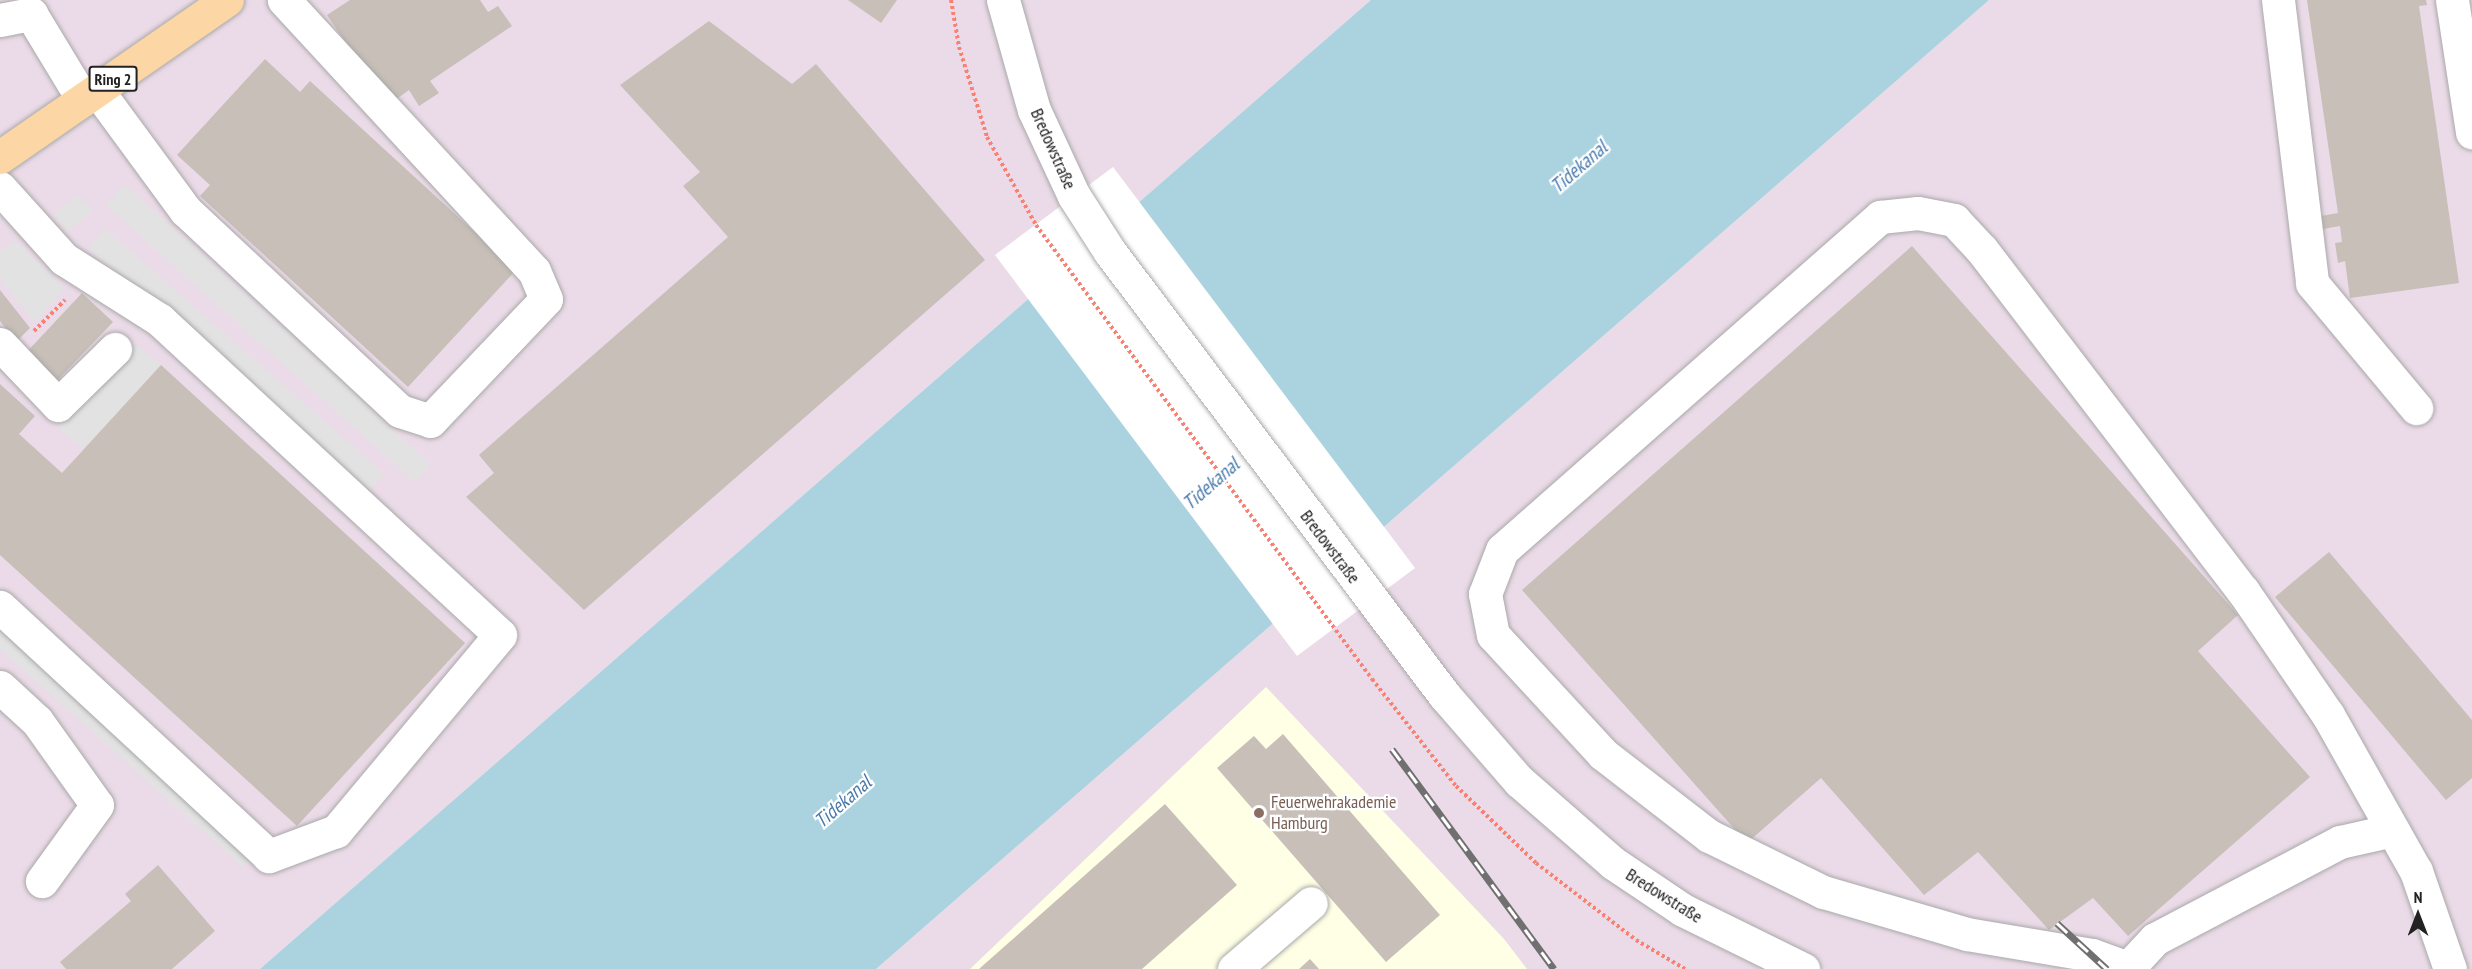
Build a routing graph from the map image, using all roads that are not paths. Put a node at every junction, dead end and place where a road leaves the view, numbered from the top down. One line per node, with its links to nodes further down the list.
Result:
1 (227, 0): 7 (main road, Ring 2)
2 (284, 0): 7 (street)
3 (1003, 0): 21 (street, Bredowstraße)
4 (2278, 0): 13 (street)
5 (2452, 0): 8 (street)
6 (0, 20): 7 (street)
7 (90, 95): 9 (main road, Ring 2)
8 (2472, 132)
9 (0, 158)
10 (0, 188): 14 (street)
11 (5, 349): 12 (street)
12 (115, 349)
13 (2416, 408)
14 (0, 607)
15 (0, 687): 17 (street)
16 (2393, 830): 19 (street); 19 (street); 22 (street)
17 (42, 881)
18 (1311, 903): 20 (street)
19 (2127, 968)
20 (1234, 969)
21 (1803, 969)
22 (2450, 969)

